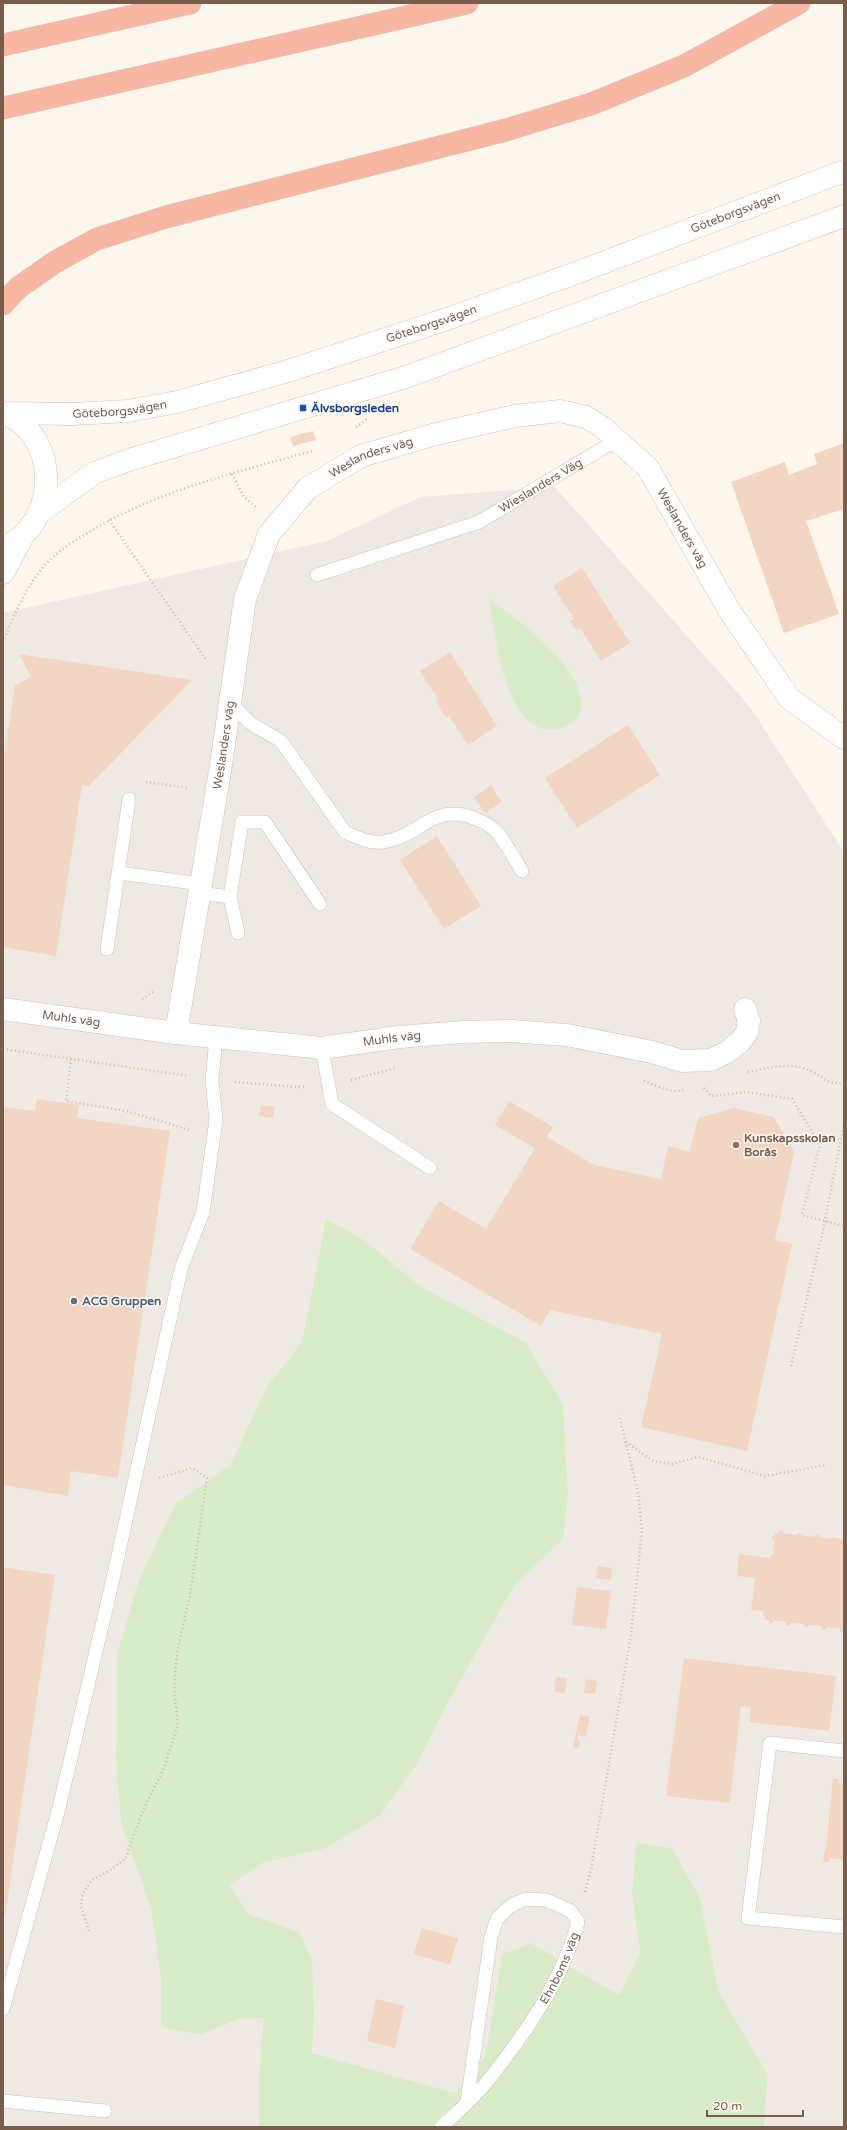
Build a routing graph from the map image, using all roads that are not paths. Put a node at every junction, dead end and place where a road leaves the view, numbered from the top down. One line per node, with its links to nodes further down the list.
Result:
1 (190, 3): 4 (highway)
2 (467, 3): 5 (highway)
3 (799, 3): 8 (highway)
4 (3, 45)
5 (3, 108)
6 (844, 171): 9 (street, Göteborgsvägen)
7 (844, 216): 11 (street, Göteborgsvägen)
8 (3, 304)
9 (3, 413): 11 (street, Göteborgsvägen)
10 (617, 440): 15 (lane, Wieslanders Väg); 16 (street, Weslanders väg); 17 (street, Weslanders väg)
11 (39, 513): 12 (street, Göteborgsvägen)
12 (23, 536): 13 (street, Göteborgsvägen); 14 (street)
13 (3, 548)
14 (3, 573)
15 (317, 575)
16 (230, 702): 19 (lane); 21 (street, Weslanders väg)
17 (844, 738)
18 (129, 799): 20 (lane)
19 (522, 871)
20 (119, 873): 21 (lane); 25 (lane)
21 (200, 889): 22 (lane); 28 (street, Weslanders väg)
22 (230, 897): 23 (lane); 24 (lane)
23 (320, 904)
24 (238, 933)
25 (107, 949)
26 (3, 1009): 28 (street, Muhls väg)
27 (745, 1010): 30 (street, Muhls väg)
28 (176, 1033): 29 (street, Muhls väg)
29 (216, 1038): 30 (street, Muhls väg); 34 (lane)
30 (322, 1048): 31 (lane)
31 (430, 1168)
32 (844, 1751): 33 (lane)
33 (844, 1927)
34 (3, 2009)
35 (3, 2101): 37 (lane)
36 (467, 2102): 36 (lane, Ehnboms väg); 38 (lane, Ehnboms väg)
37 (105, 2112)
38 (441, 2127)

